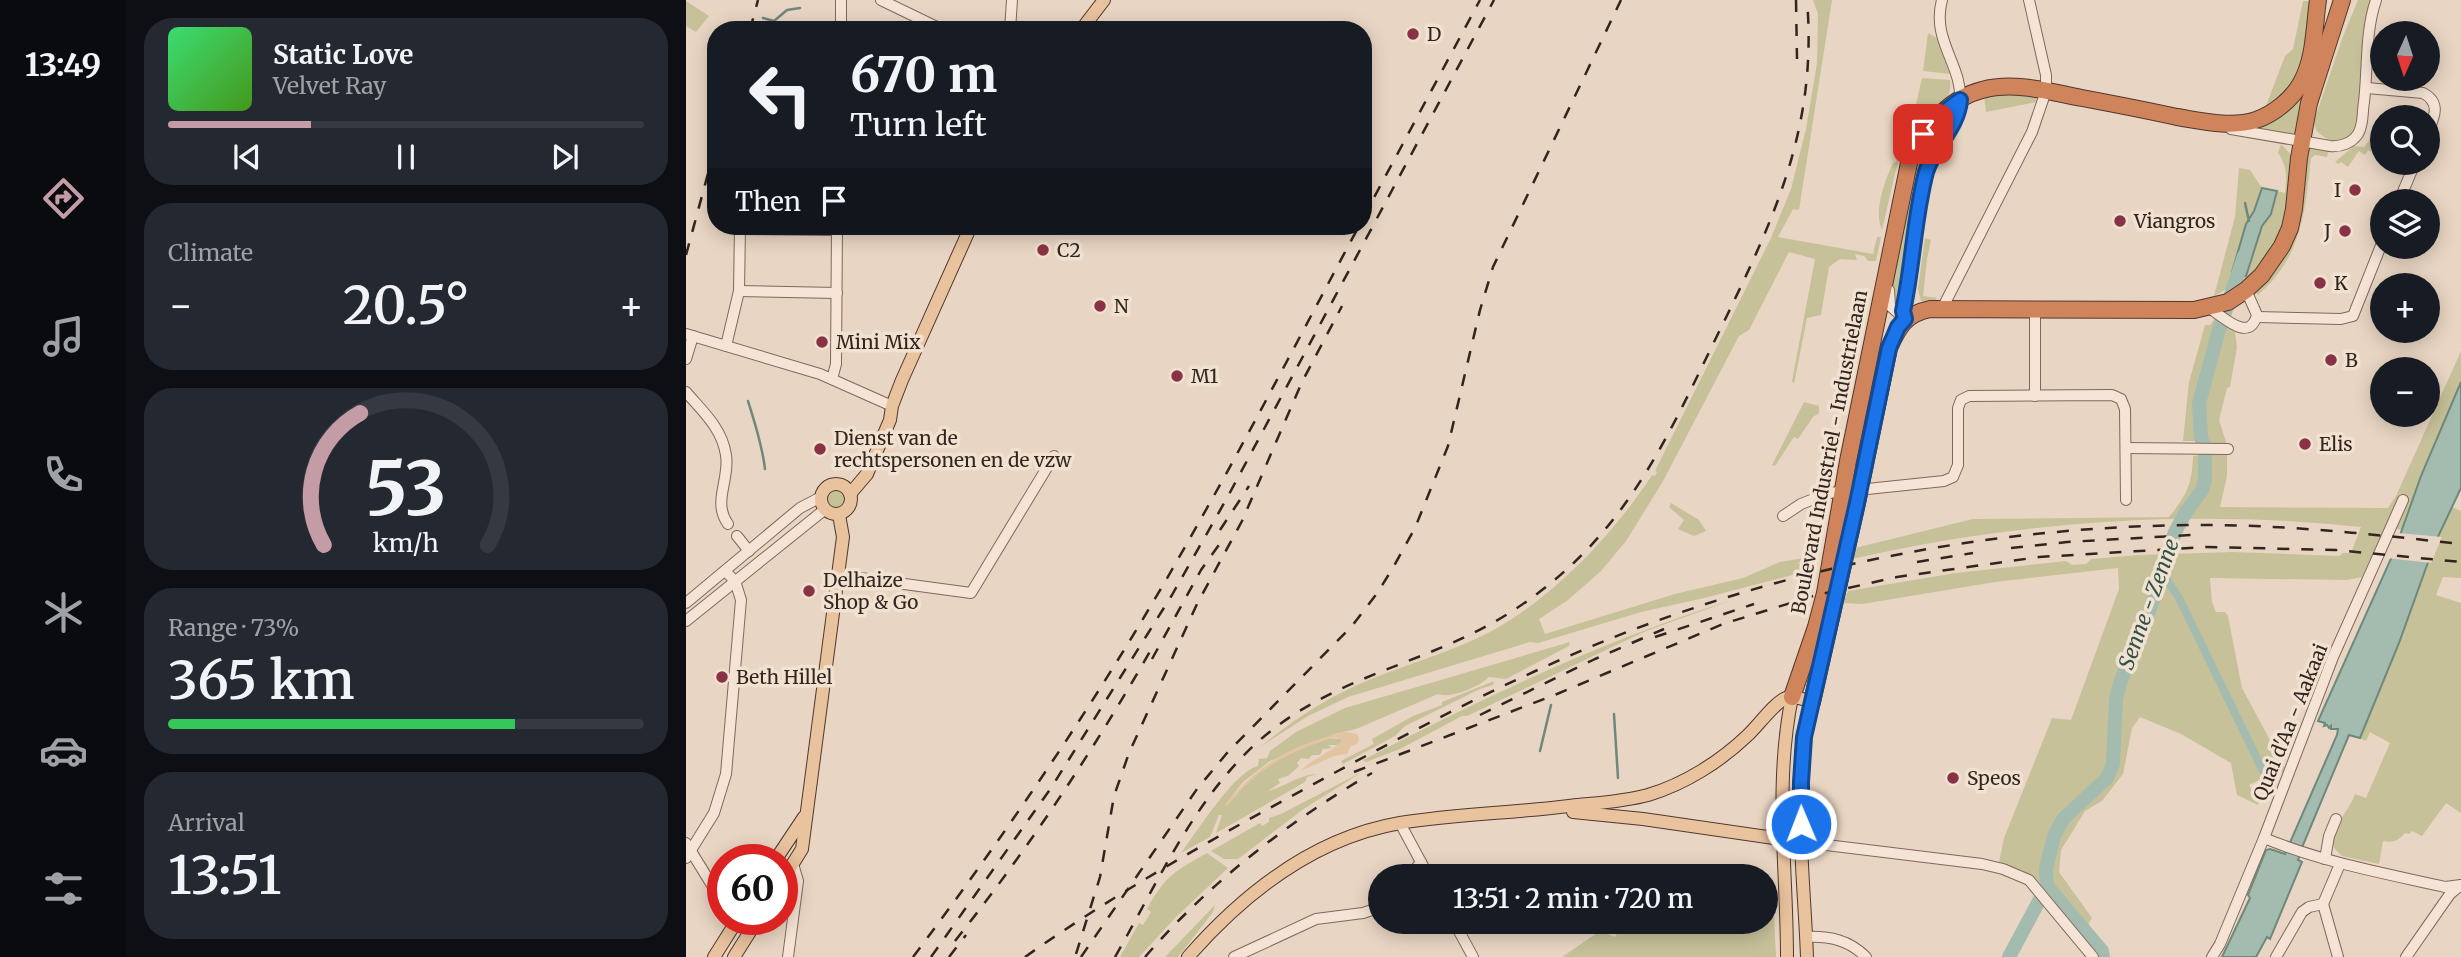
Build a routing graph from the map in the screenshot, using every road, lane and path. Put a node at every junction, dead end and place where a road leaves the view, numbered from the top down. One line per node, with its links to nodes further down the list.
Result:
1 (841, 0): 10 (street)
2 (881, 0): 11 (street)
3 (1012, 0): 12 (street)
4 (1104, 0): 13 (main road)
5 (1942, 0): 14 (street)
6 (2029, 0): 17 (street)
7 (2318, 0): 21 (highway)
8 (2376, 0): 15 (street)
9 (2342, 4): 20 (highway)
10 (841, 21)
11 (924, 21)
12 (1011, 21)
13 (1088, 21)
14 (1958, 79): 16 (street); 18 (street, Boulevard Industriel - Industrielaan)
15 (2367, 88): 19 (street); 24 (street)
16 (1979, 91): 17 (highway); 18 (highway)
17 (2046, 91): 21 (highway); 35 (street)
18 (1954, 104): 29 (highway, Boulevard Industriel - Industrielaan); 38 (street, Boulevard Industriel - Industrielaan)
19 (2434, 105)
20 (2306, 115): 23 (highway); 24 (street)
21 (2208, 123): 22 (street)
22 (2276, 136): 23 (street); 25 (street)
23 (2301, 142): 24 (street); 25 (highway)
24 (2325, 145)
25 (2299, 158): 31 (highway)
26 (740, 235): 32 (street)
27 (837, 235): 33 (street)
28 (967, 235): 45 (main road)
29 (1894, 245): 38 (street, Boulevard Industriel - Industrielaan); 50 (highway, Boulevard Industriel - Industrielaan)
30 (2376, 259): 37 (street)
31 (2246, 290): 34 (highway); 37 (street)
32 (739, 291): 33 (street); 40 (street)
33 (837, 293): 42 (street)
34 (2209, 308): 36 (highway); 37 (street)
35 (1942, 309): 36 (highway); 38 (highway)
36 (2035, 309): 44 (street)
37 (2257, 317)
38 (1905, 319): 50 (highway, Boulevard Industriel - Industrielaan)
39 (690, 335): 40 (street); 41 (street)
40 (726, 346): 42 (street)
41 (686, 359)
42 (832, 379): 45 (street)
43 (686, 392): 56 (street)
44 (2035, 396): 46 (street); 50 (street)
45 (892, 406): 49 (main road)
46 (2126, 448): 47 (street); 51 (street)
47 (2226, 449)
48 (1054, 456): 60 (street)
49 (848, 490): 53 (main road); 54 (main road)
50 (1852, 491): 55 (street); 64 (highway, Boulevard Industriel - Industrielaan); 65 (highway, Boulevard Industriel - Industrielaan)
51 (2126, 500)
52 (2403, 500): 75 (street, Quai d'Aa - Aakaai)
53 (822, 503): 54 (main road); 58 (street); 61 (street)
54 (839, 515): 60 (main road)
55 (1783, 516)
56 (728, 524)
57 (737, 536): 58 (street)
58 (749, 551): 59 (street)
59 (725, 570): 61 (street); 62 (street)
60 (838, 575): 69 (main road)
61 (734, 581): 63 (street); 78 (street)
62 (686, 603)
63 (686, 621)
64 (1792, 697): 65 (main road); 66 (main road); 74 (main road, Boulevard Industriel - Industrielaan)
65 (1812, 702): 76 (main road, Boulevard Industriel - Industrielaan)
66 (1647, 795): 67 (main road); 71 (main road)
67 (1611, 802): 68 (main road); 70 (main road)
68 (1551, 809): 70 (main road); 73 (main road)
69 (807, 810): 77 (main road); 79 (main road)
70 (1613, 815): 71 (main road)
71 (1643, 819): 74 (main road)
72 (2336, 819): 80 (street)
73 (1400, 823): 81 (street); 87 (main road)
74 (1783, 839): 76 (main road); 100 (main road, Boulevard Industriel - Industrielaan)
75 (2267, 840): 80 (street); 104 (street, Quai d'Aa - Aakaai)
76 (1802, 842): 92 (main road, Boulevard Industriel - Industrielaan); 103 (street)
77 (785, 844)
78 (688, 850): 83 (street)
79 (798, 856)
80 (2325, 859): 82 (street)
81 (1421, 862)
82 (2340, 864): 84 (street); 85 (street)
83 (707, 879)
84 (2461, 885): 107 (street)
85 (2323, 904): 105 (street); 106 (street)
86 (1368, 911): 98 (street)
87 (1214, 930): 96 (main road); 97 (main road)
88 (1461, 934): 99 (street)
89 (727, 935): 93 (main road)
90 (748, 935): 94 (main road)
91 (791, 935): 95 (street)
92 (1806, 937): 101 (main road, Boulevard Industriel - Industrielaan); 102 (street)
93 (714, 957)
94 (734, 957)
95 (788, 957)
96 (1188, 957)
97 (1196, 957)
98 (1234, 957)
99 (1473, 957)
100 (1787, 957)
101 (1807, 957)
102 (1866, 957)
103 (2093, 957)
104 (2212, 957)
105 (2276, 957)
106 (2338, 957)
107 (2406, 957)

